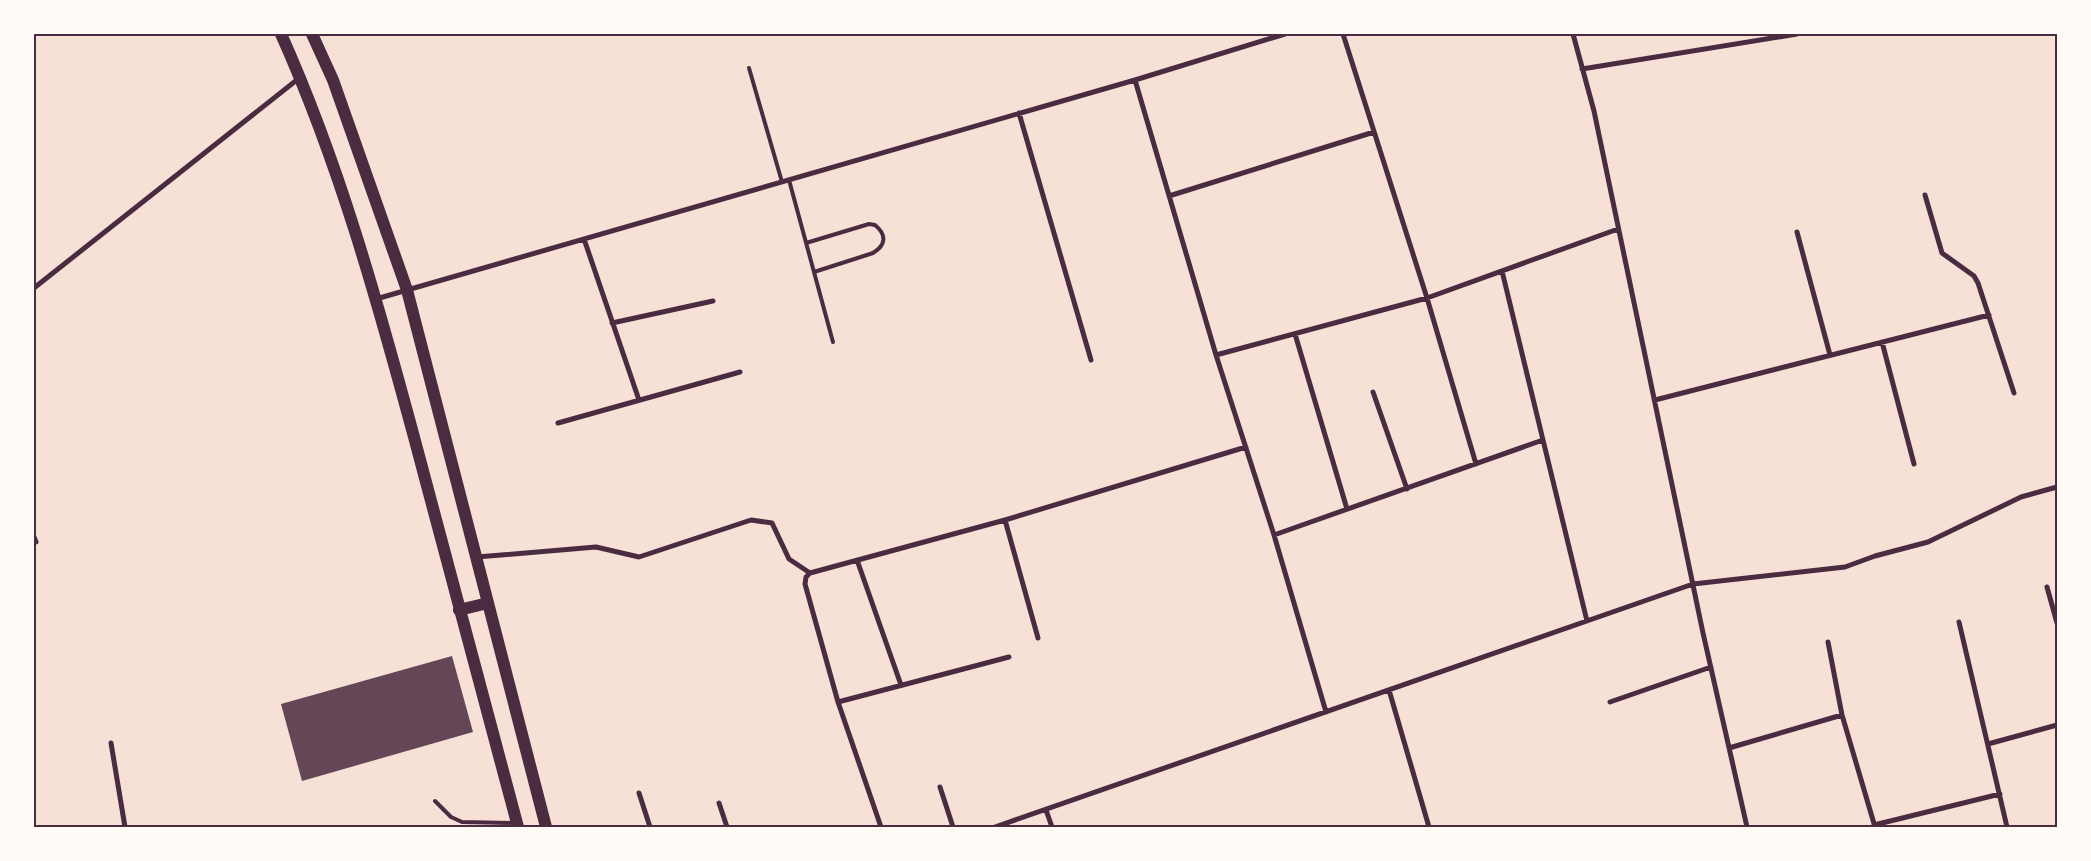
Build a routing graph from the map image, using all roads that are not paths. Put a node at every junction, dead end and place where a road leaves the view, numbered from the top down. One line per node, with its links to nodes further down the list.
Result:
1 (281, 34): 9 (main road)
2 (312, 34): 24 (main road)
3 (1284, 34): 10 (street)
4 (1342, 34): 12 (street)
5 (1573, 34): 8 (street)
6 (1797, 34): 8 (street)
7 (749, 68): 14 (lane)
8 (1582, 69): 17 (street)
9 (300, 77): 23 (street); 25 (main road)
10 (1135, 80): 11 (street); 16 (street)
11 (1019, 113): 13 (street); 35 (street)
12 (1374, 132): 16 (street); 26 (street)
13 (789, 180): 14 (street); 20 (lane)
14 (782, 182): 19 (street)
15 (1925, 194): 28 (street)
16 (1170, 196): 33 (street)
17 (1618, 229): 21 (street); 40 (street)
18 (1797, 232): 34 (street)
19 (584, 239): 24 (street); 29 (street)
20 (806, 243): 22 (lane); 22 (lane)
21 (1502, 271): 26 (street); 42 (street)
22 (814, 272): 31 (lane)
23 (34, 288)
24 (407, 290): 25 (street); 51 (main road)
25 (376, 298): 57 (main road)
26 (1427, 298): 30 (street); 44 (street)
27 (713, 301): 29 (street)
28 (1989, 315): 32 (street); 38 (street)
29 (612, 323): 39 (street)
30 (1295, 334): 33 (street); 48 (street)
31 (833, 342)
32 (1882, 342): 34 (street); 45 (street)
33 (1216, 355): 43 (street)
34 (1830, 355): 40 (street)
35 (1091, 360)
36 (740, 372): 39 (street)
37 (1373, 392): 47 (street)
38 (2014, 393)
39 (639, 400): 41 (street)
40 (1655, 400): 54 (street)
41 (558, 423)
42 (1543, 440): 44 (street); 58 (street)
43 (1246, 447): 49 (street); 50 (street)
44 (1476, 464): 47 (street)
45 (1914, 464)
46 (2057, 486): 54 (street)
47 (1407, 488): 48 (street)
48 (1347, 509): 50 (street)
49 (1005, 520): 52 (street); 61 (street)
50 (1274, 535): 69 (street)
51 (476, 557): 53 (street); 56 (main road)
52 (857, 560): 53 (street); 65 (street)
53 (810, 573): 67 (street)
54 (1693, 584): 58 (street); 64 (street)
55 (2047, 587): 60 (street)
56 (488, 604): 57 (main road); 84 (main road)
57 (460, 610): 81 (main road)
58 (1588, 621): 66 (street)
59 (1959, 622): 73 (street)
60 (2057, 623)
61 (1038, 638)
62 (1828, 642): 70 (street)
63 (1009, 657): 65 (street)
64 (1711, 667): 68 (street); 74 (street)
65 (901, 685): 67 (street)
66 (1389, 690): 69 (street); 91 (street)
67 (838, 702): 87 (street)
68 (1610, 702)
69 (1326, 712): 80 (street)
70 (1842, 715): 74 (street); 82 (street)
71 (2057, 725): 73 (street)
72 (111, 743): 83 (street)
73 (1988, 744): 77 (street)
74 (1729, 748): 92 (street)
75 (940, 787): 88 (street)
76 (639, 793): 85 (street)
77 (2000, 794): 82 (street); 93 (street)
78 (435, 801): 81 (lane)
79 (719, 804): 86 (street)
80 (1046, 810): 89 (street); 90 (street)
81 (518, 825)
82 (1874, 826)
83 (125, 827)
84 (546, 827)
85 (650, 827)
86 (727, 827)
87 (882, 827)
88 (953, 827)
89 (996, 827)
90 (1052, 827)
91 (1429, 827)
92 (1747, 827)
93 (2008, 827)

